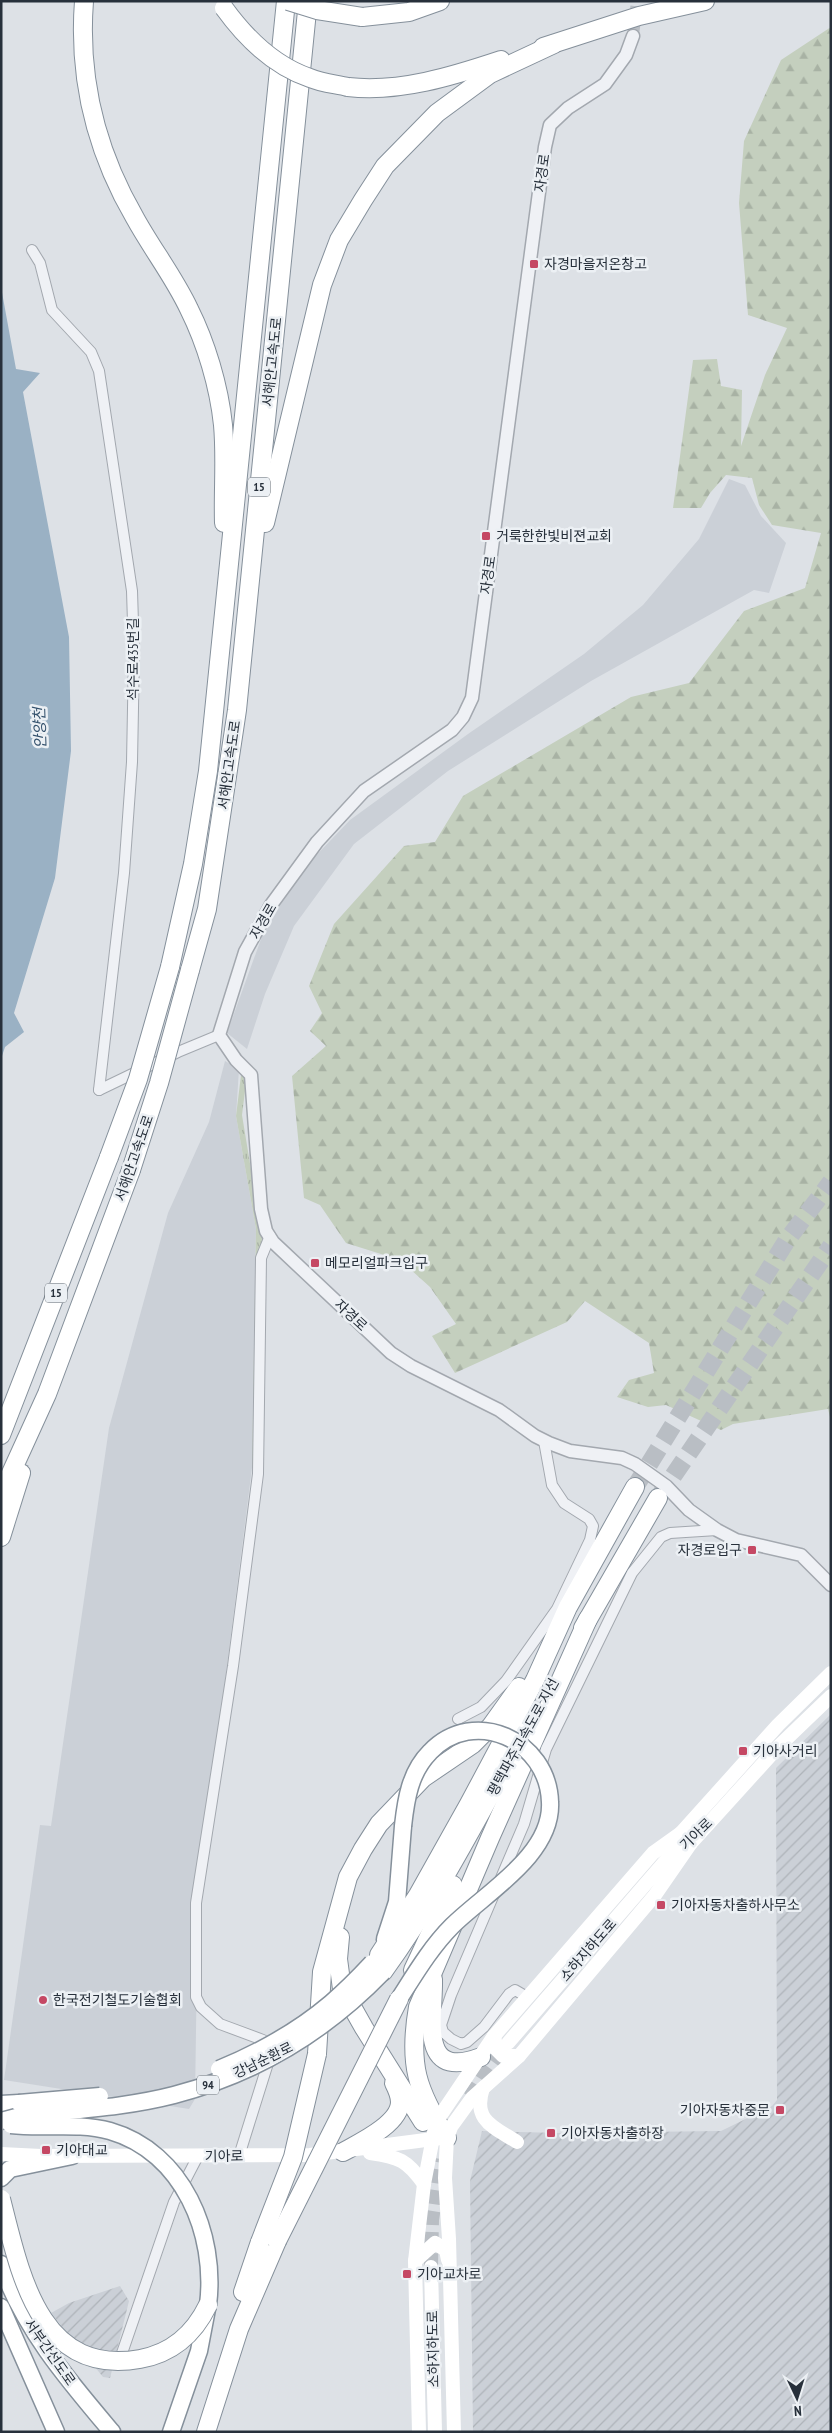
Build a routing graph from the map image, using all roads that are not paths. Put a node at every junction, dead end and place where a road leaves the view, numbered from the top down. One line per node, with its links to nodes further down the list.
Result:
1 (84, 1): 11 (highway)
2 (287, 1): 4 (highway, bridge); 11 (highway, 서해안고속도로 / 15)
3 (308, 1): 10 (highway, 서해안고속도로 / 15)
4 (440, 1)
5 (705, 1): 8 (highway)
6 (222, 4): 8 (highway, bridge)
7 (633, 36): 12 (street, 자경로)
8 (554, 44): 10 (highway)
9 (32, 250): 12 (street, 석수로435번길)
10 (250, 587): 14 (highway, 서해안고속도로 / 15, bridge)
11 (227, 590): 15 (highway, 서해안고속도로 / 15, bridge)
12 (219, 1035): 13 (street, 자경로)
13 (270, 1236): 16 (street, 자경로); 56 (street)
14 (47, 1394): 18 (highway, 서해안고속도로 / 15); 21 (highway)
15 (2, 1432)
16 (544, 1441): 20 (street, 자경로); 28 (street)
17 (636, 1487): 23 (highway, 평택파주고속도로 지선)
18 (1, 1495)
19 (658, 1498): 24 (highway, 평택파주고속도로 지선)
20 (717, 1530): 22 (street, 자경로); 39 (street)
21 (1, 1537)
22 (831, 1585)
23 (568, 1607): 36 (highway); 37 (highway, 평택파주고속도로 지선)
24 (588, 1619): 32 (highway, 평택파주고속도로 지선); 38 (highway)
25 (831, 1674): 33 (main road, 기아로)
26 (831, 1696): 29 (main road, 기아로)
27 (831, 1702): 29 (main road)
28 (481, 1706): 30 (street); 31 (street)
29 (815, 1710): 34 (main road, 기아로)
30 (491, 1716)
31 (458, 1719)
32 (483, 1808): 37 (highway, 평택파주고속도로 지선); 40 (highway, bridge)
33 (680, 1833): 35 (main road, 기아로); 39 (main road)
34 (691, 1843): 35 (main road, 기아로); 44 (main road)
35 (668, 1858): 42 (main road, 소하지하도로)
36 (348, 1877): 43 (highway); 60 (highway, bridge)
37 (378, 1963): 40 (highway, bridge); 47 (highway, 강남순환로 / 94, bridge); 48 (highway, 강남순환로 / 94, bridge)
38 (433, 1976): 45 (highway); 49 (highway)
39 (527, 1998): 41 (main road)
40 (399, 1999): 60 (highway, bridge)
41 (494, 2036): 44 (main road); 45 (main road)
42 (508, 2043)
43 (381, 2056): 49 (highway); 52 (highway)
44 (519, 2056): 46 (main road)
45 (481, 2057): 49 (main road)
46 (483, 2088): 49 (main road); 50 (main road)
47 (1, 2104)
48 (1, 2122): 65 (highway, bridge)
49 (439, 2133): 51 (main road, 기아로); 58 (main road); 63 (main road)
50 (517, 2142)
51 (360, 2150): 52 (main road, 기아로); 58 (main road)
52 (343, 2152): 56 (main road, 기아로)
53 (1, 2154): 54 (main road, 기아로)
54 (72, 2156): 55 (main road, 기아로); 57 (highway)
55 (198, 2156): 56 (main road, 기아로); 67 (street)
56 (239, 2156)
57 (1, 2178)
58 (424, 2184): 61 (main road)
59 (1, 2199): 65 (highway, bridge)
60 (268, 2242): 71 (highway); 72 (highway)
61 (415, 2261): 63 (main road); 73 (main road)
62 (1, 2264): 69 (highway, 서부간선도로)
63 (450, 2266): 75 (main road)
64 (431, 2267): 74 (main road, 소하지하도로)
65 (208, 2305): 70 (highway)
66 (1, 2307): 68 (highway, 서부간선도로)
67 (121, 2356)
68 (56, 2432)
69 (112, 2432)
70 (171, 2432)
71 (197, 2432)
72 (206, 2432)
73 (420, 2432)
74 (435, 2432)
75 (454, 2432)

